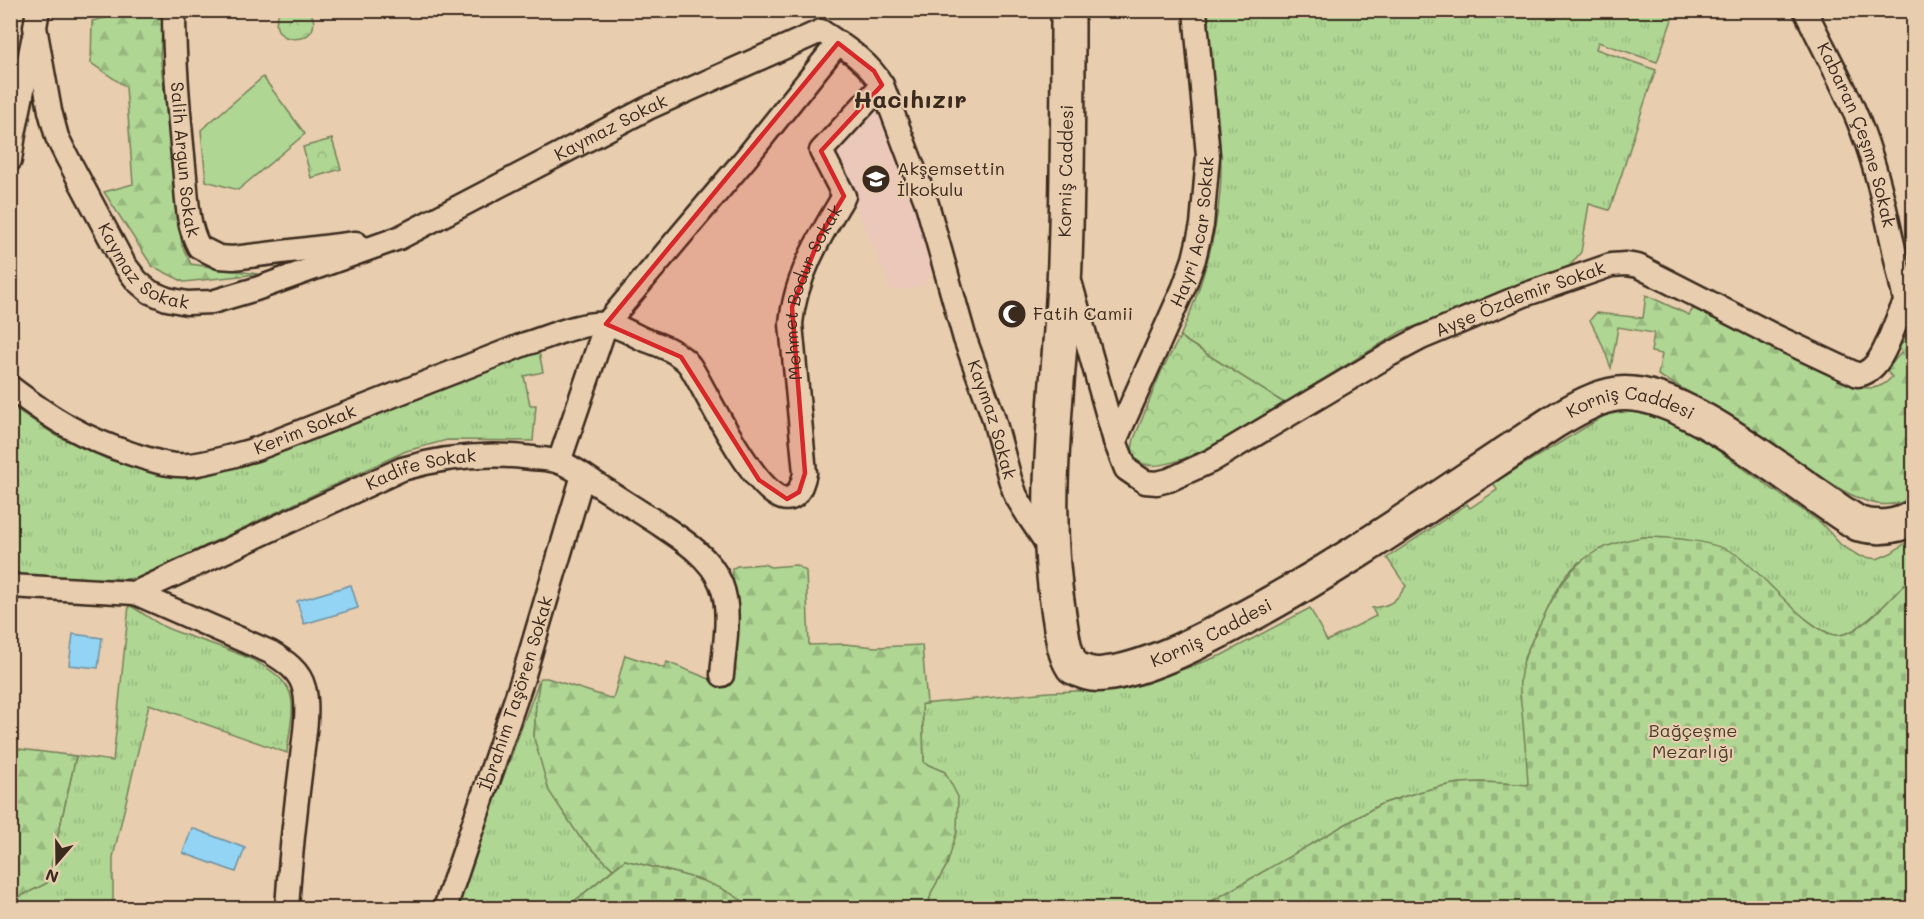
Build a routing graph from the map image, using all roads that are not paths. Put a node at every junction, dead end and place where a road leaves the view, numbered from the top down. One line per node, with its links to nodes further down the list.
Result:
1 (174, 10): 9 (street, Salih Argun Sokak)
2 (1068, 10): 10 (main road, Korniş Caddesi)
3 (1195, 10): 14 (street, Hayri Acar Sokak)
4 (1805, 10): 11 (street, Kabaran Çeşme Sokak)
5 (37, 19): 8 (street); 9 (street, Kaymaz Sokak)
6 (838, 43): 7 (street, Kaymaz Sokak); 9 (street, Kaymaz Sokak); 12 (street)
7 (882, 85): 12 (street, Mehmet Bodur Sokak); 18 (street, Kaymaz Sokak)
8 (10, 160)
9 (399, 238)
10 (1065, 263): 14 (street); 18 (main road, Korniş Caddesi)
11 (1909, 296): 14 (street, Ayşe Özdemir Sokak)
12 (606, 324): 13 (street, Kerim Sokak); 15 (street)
13 (10, 387)
14 (1115, 441)
15 (559, 462): 16 (street, Kadife Sokak); 20 (street, Kadife Sokak)
16 (583, 475): 21 (street, Kadife Sokak); 23 (street, İbrahim Taşören Sokak)
17 (1914, 517): 18 (main road, Korniş Caddesi)
18 (1052, 550)
19 (10, 586): 20 (street, Kadife Sokak)
20 (135, 593): 22 (street)
21 (722, 675)
22 (287, 909)
23 (444, 909)

